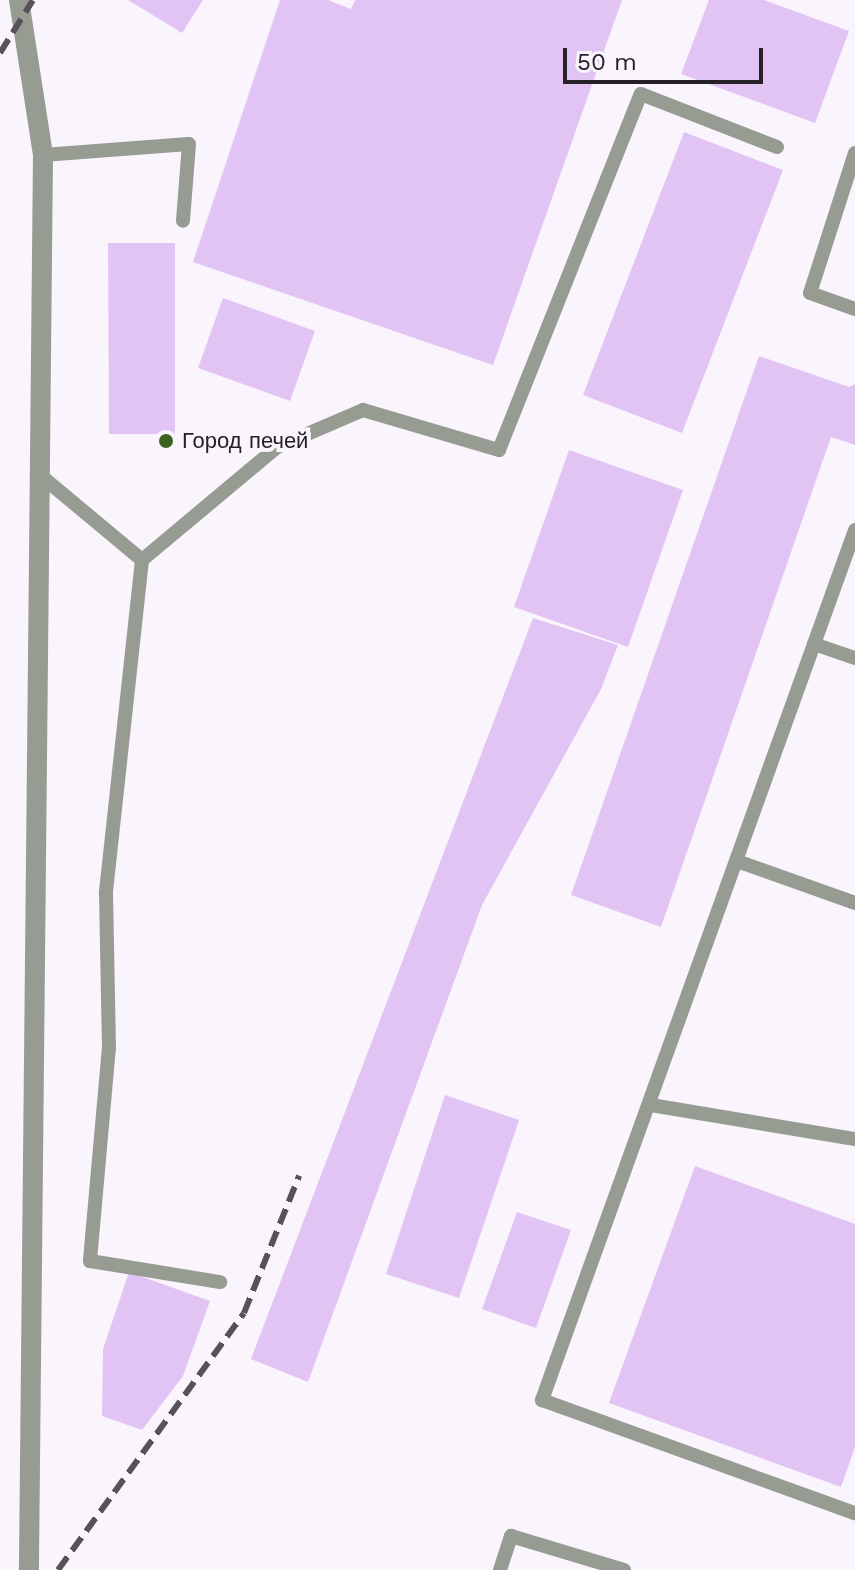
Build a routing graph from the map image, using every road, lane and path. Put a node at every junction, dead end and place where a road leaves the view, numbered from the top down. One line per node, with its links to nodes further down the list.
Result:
1 (19, 0): 4 (street)
2 (777, 147): 9 (lane)
3 (855, 153): 6 (lane)
4 (43, 155): 5 (lane); 7 (street)
5 (183, 221)
6 (855, 309)
7 (40, 475): 9 (lane); 18 (street)
8 (855, 530): 10 (lane)
9 (142, 560): 16 (lane)
10 (814, 644): 11 (lane); 12 (lane)
11 (855, 658)
12 (737, 861): 13 (lane); 14 (lane)
13 (855, 903)
14 (651, 1105): 15 (lane); 17 (lane)
15 (855, 1139)
16 (220, 1282)
17 (855, 1513)
18 (29, 1570)
19 (500, 1570): 20 (lane)
20 (624, 1570)

